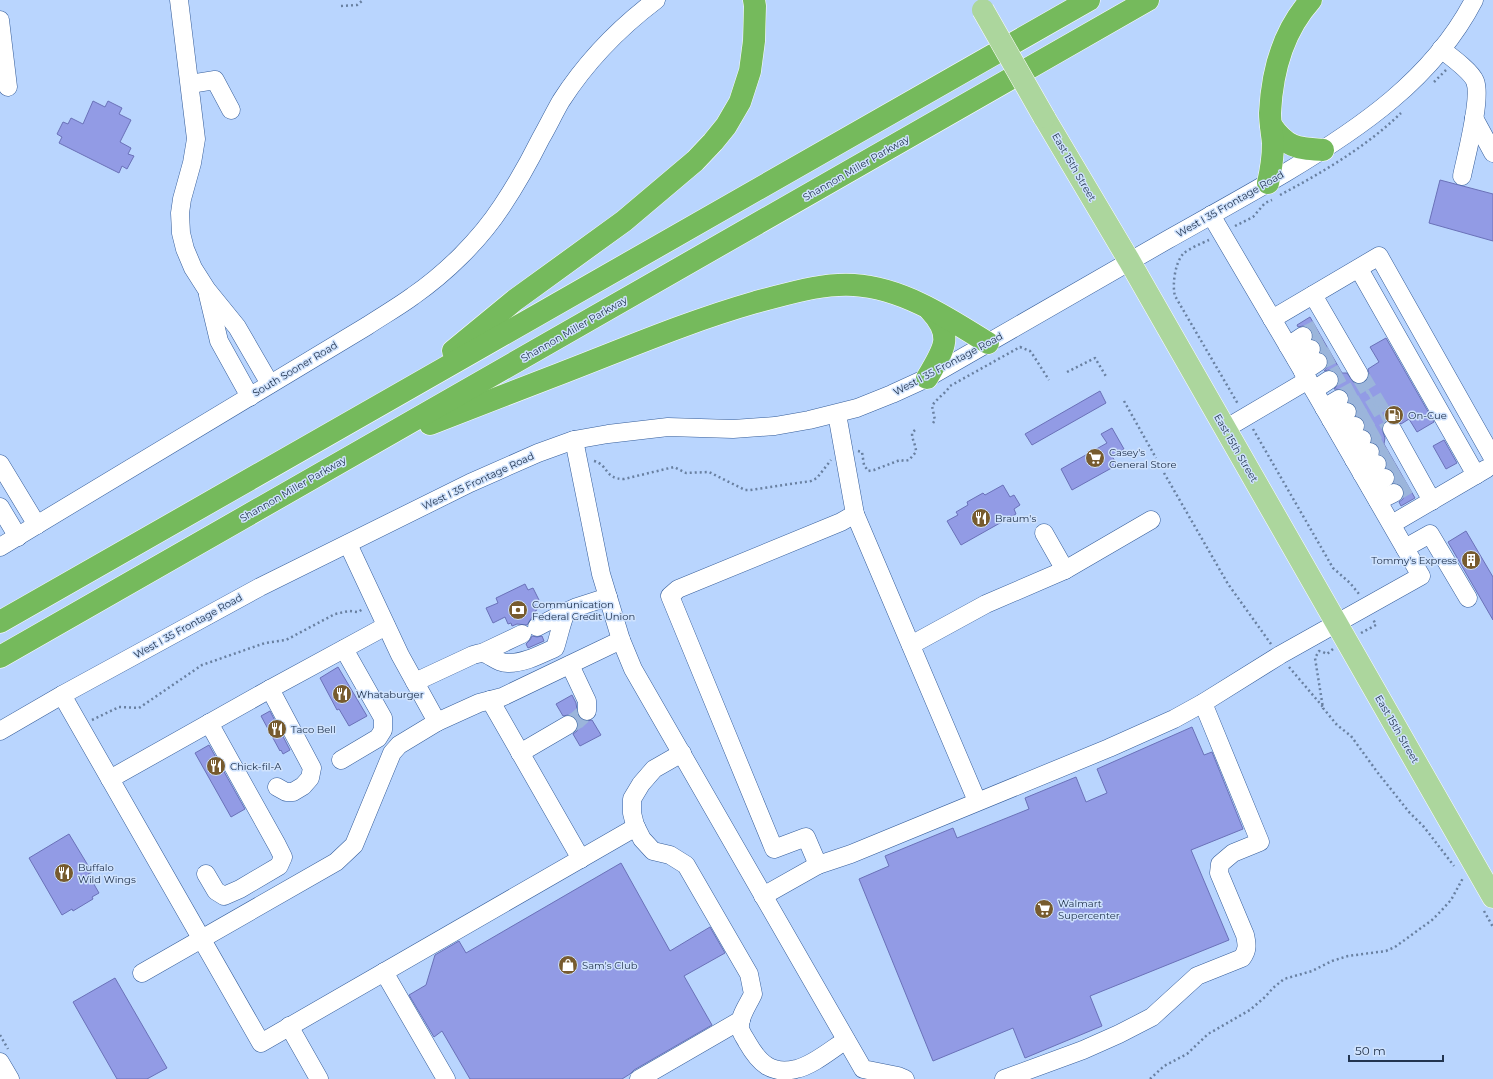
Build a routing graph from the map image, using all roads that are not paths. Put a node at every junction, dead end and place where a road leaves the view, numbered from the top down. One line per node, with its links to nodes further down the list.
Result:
1 (179, 0): 11 (street)
2 (656, 0): 31 (street, South Sooner Road)
3 (754, 0): 32 (highway)
4 (1089, 0): 32 (highway)
5 (1148, 0): 37 (highway, Shannon Miller Parkway)
6 (1311, 0): 15 (highway)
7 (1474, 0): 10 (street, West I 35 Frontage Road)
8 (980, 5): 21 (main road, East 15th Street, bridge)
9 (0, 20): 12 (street)
10 (1441, 49): 14 (street); 16 (street, West I 35 Frontage Road)
11 (190, 84): 13 (street); 23 (street)
12 (8, 87)
13 (231, 110)
14 (1474, 118): 17 (street); 18 (street)
15 (1271, 126): 16 (highway); 19 (highway)
16 (1323, 150): 19 (street, West I 35 Frontage Road)
17 (1493, 153)
18 (1462, 176)
19 (1268, 183): 20 (street, West I 35 Frontage Road)
20 (1212, 215): 21 (street, West I 35 Frontage Road); 26 (street)
21 (1130, 262): 28 (street, West I 35 Frontage Road); 35 (main road, East 15th Street)
22 (1359, 269): 24 (street); 40 (street); 43 (street)
23 (207, 290): 31 (street); 33 (street)
24 (1314, 295): 26 (street); 27 (street)
25 (927, 308): 28 (highway); 30 (highway); 37 (highway)
26 (1272, 319): 29 (street)
27 (1324, 342): 29 (street); 29 (street); 29 (street)
28 (988, 343): 30 (street, West I 35 Frontage Road)
29 (1302, 370): 35 (street); 39 (street)
30 (927, 378): 34 (street, West I 35 Frontage Road)
31 (270, 384): 33 (street, South Sooner Road)
32 (406, 390): 59 (highway)
33 (250, 396): 49 (street, South Sooner Road)
34 (837, 414): 36 (street, West I 35 Frontage Road); 46 (street)
35 (1225, 429): 60 (main road, East 15th Street)
36 (574, 440): 52 (street, West I 35 Frontage Road); 56 (street)
37 (364, 449): 66 (highway, Shannon Miller Parkway)
38 (1384, 451): 39 (street); 39 (street); 39 (street); 39 (street); 44 (street)
39 (1351, 454): 48 (street)
40 (1493, 458)
41 (0, 464): 49 (street)
42 (1493, 465): 43 (street)
43 (1476, 475): 44 (street)
44 (1432, 501): 48 (street)
45 (0, 507): 51 (street)
46 (855, 514): 63 (street); 86 (street)
47 (1151, 520): 55 (street)
48 (1392, 524): 54 (street)
49 (38, 525): 51 (street, South Sooner Road)
50 (1044, 533): 55 (street)
51 (18, 537): 53 (street, South Sooner Road)
52 (348, 544): 61 (street); 70 (street, West I 35 Frontage Road)
53 (0, 548)
54 (1405, 548): 57 (street); 60 (street)
55 (1065, 570): 63 (street)
56 (608, 598): 58 (street); 62 (street)
57 (1468, 598)
58 (566, 612): 65 (street); 65 (street)
59 (0, 622)
60 (1336, 624): 72 (street); 88 (main road, East 15th Street)
61 (386, 626): 64 (street); 68 (street)
62 (621, 640): 67 (street); 79 (street)
63 (911, 645): 83 (street)
64 (341, 651): 69 (street); 80 (street)
65 (482, 653): 68 (street)
66 (0, 657)
67 (570, 665): 71 (street); 73 (street)
68 (415, 682): 74 (street)
69 (270, 689): 75 (street); 82 (street)
70 (62, 695): 77 (street, West I 35 Frontage Road); 81 (street)
71 (490, 700): 74 (street); 78 (street)
72 (1203, 703): 83 (street); 102 (street)
73 (587, 711)
74 (437, 722): 90 (street)
75 (210, 723): 81 (street); 87 (street)
76 (568, 725): 78 (street)
77 (0, 731)
78 (520, 753): 85 (street)
79 (682, 753): 84 (street); 89 (street)
80 (338, 755)
81 (110, 779): 90 (street)
82 (277, 787)
83 (977, 801): 86 (street)
84 (636, 827): 85 (street); 93 (street)
85 (580, 859): 91 (street)
86 (818, 865): 89 (street)
87 (206, 874)
88 (1491, 887)
89 (763, 896): 95 (street)
90 (202, 938): 92 (street); 94 (street)
91 (384, 972): 94 (street); 99 (street)
92 (142, 973)
93 (741, 1020): 95 (street); 100 (street)
94 (289, 1026): 98 (street)
95 (846, 1040): 101 (street)
96 (0, 1062): 97 (street)
97 (10, 1079)
98 (320, 1079)
99 (446, 1079)
100 (640, 1079)
101 (905, 1079)
102 (1004, 1079)

